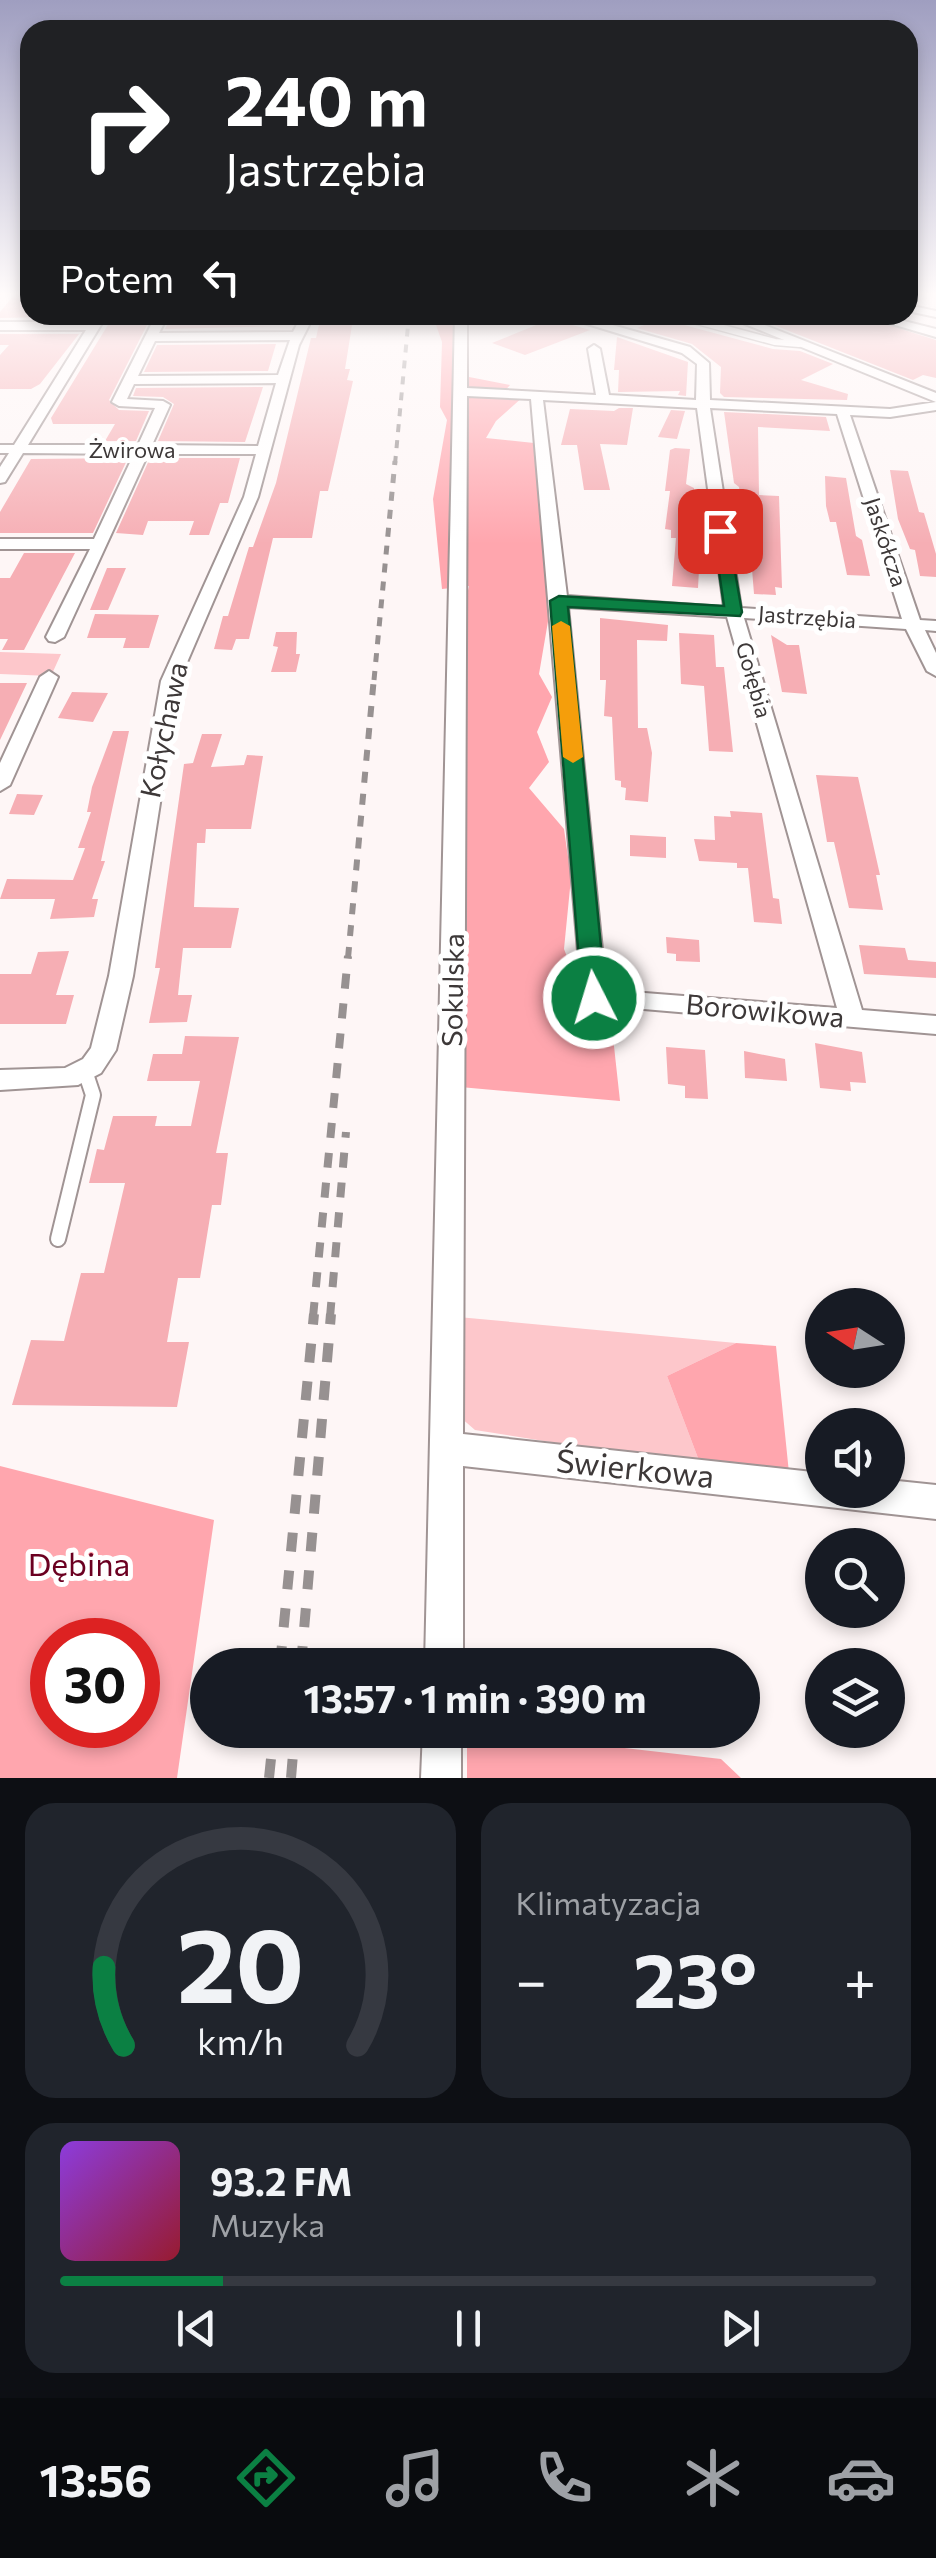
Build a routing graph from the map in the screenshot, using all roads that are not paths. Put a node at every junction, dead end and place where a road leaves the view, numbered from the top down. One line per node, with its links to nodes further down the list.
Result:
1 (62, 378): 18 (street)
2 (461, 378): 10 (street, Sokulska)
3 (600, 378): 12 (street)
4 (704, 378): 14 (street, Gołębia)
5 (885, 378): 8 (street)
6 (284, 379): 7 (street); 20 (street, Kołychawa)
7 (130, 380): 19 (street)
8 (905, 386): 9 (street); 13 (street)
9 (936, 386)
10 (461, 392): 11 (street); 37 (street, Sokulska)
11 (540, 396): 12 (street); 24 (street)
12 (604, 398): 14 (street)
13 (936, 398)
14 (703, 404): 16 (street); 25 (street, Gołębia)
15 (936, 406): 16 (street)
16 (842, 410): 26 (street, Jaskółcza)
17 (0, 449): 18 (street, Żwirowa)
18 (18, 449): 19 (street, Żwirowa); 21 (street)
19 (143, 450): 20 (street, Żwirowa); 23 (street)
20 (264, 450): 34 (street, Kołychawa)
21 (0, 479)
22 (0, 544): 23 (street)
23 (100, 544): 28 (street)
24 (559, 601): 25 (street, Jastrzębia); 32 (street, Borowikowa)
25 (734, 612): 26 (street, Jastrzębia); 32 (street, Gołębia)
26 (913, 624): 27 (street, Jastrzębia); 29 (street, Jaskółcza)
27 (936, 626)
28 (54, 637)
29 (936, 671)
30 (48, 677): 31 (street)
31 (3, 772)
32 (852, 1018): 33 (street, Borowikowa)
33 (936, 1025)
34 (84, 1071): 35 (street); 36 (lane)
35 (0, 1080)
36 (58, 1239)
37 (448, 1448): 38 (street, Świerkowa); 41 (street, Sokulska)
38 (805, 1488)
39 (905, 1499): 40 (street, Świerkowa)
40 (936, 1502)
41 (444, 1648)
42 (442, 1748): 43 (street)
43 (441, 1778)

